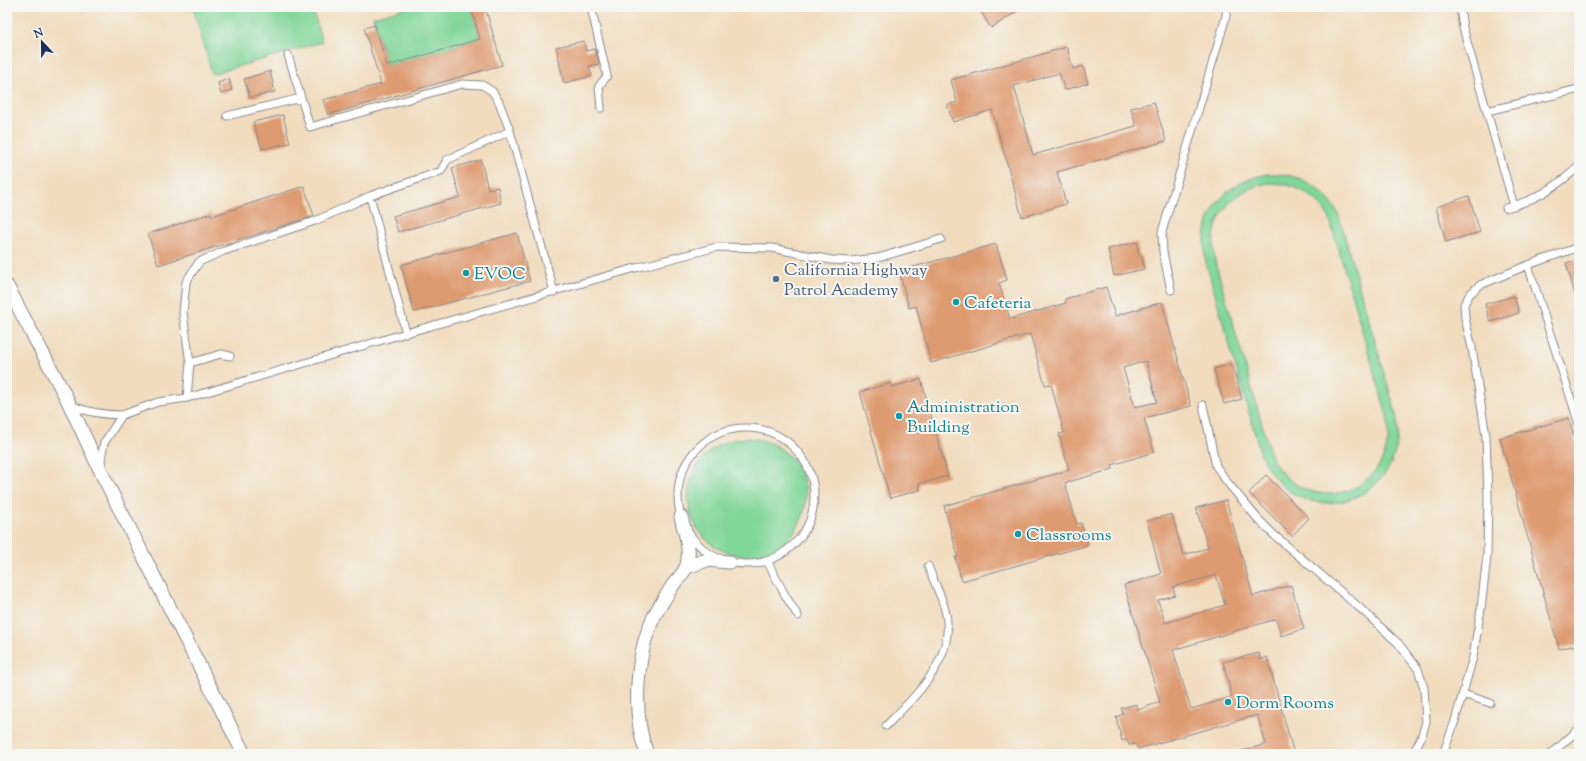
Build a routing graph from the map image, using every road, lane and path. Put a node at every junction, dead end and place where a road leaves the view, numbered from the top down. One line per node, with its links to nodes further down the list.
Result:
1 (591, 7): 7 (lane)
2 (1227, 7): 19 (lane)
3 (1460, 7): 8 (lane)
4 (288, 55): 6 (lane)
5 (1579, 89): 8 (lane)
6 (300, 98): 9 (lane); 10 (lane)
7 (600, 108)
8 (1487, 111): 13 (lane)
9 (227, 116)
10 (510, 131): 12 (lane); 20 (lane)
11 (1579, 166): 13 (lane)
12 (370, 196): 21 (lane); 23 (lane)
13 (1514, 206): 14 (lane)
14 (1506, 208)
15 (941, 239): 20 (lane)
16 (1579, 247): 17 (lane)
17 (1528, 264): 28 (lane); 36 (lane)
18 (7, 286): 25 (street)
19 (1171, 290)
20 (554, 292): 21 (lane)
21 (406, 333): 24 (lane)
22 (230, 356): 23 (lane)
23 (190, 363): 24 (lane)
24 (187, 398): 27 (lane)
25 (70, 404): 27 (lane); 29 (street)
26 (1203, 405): 42 (lane)
27 (122, 415): 29 (lane)
28 (1579, 424)
29 (104, 478): 40 (street)
30 (681, 518): 31 (lane); 32 (lane); 34 (street)
31 (767, 561): 32 (lane); 35 (lane)
32 (729, 562): 34 (street)
33 (928, 566): 38 (lane)
34 (687, 567): 41 (street)
35 (798, 616)
36 (1463, 694): 37 (lane); 43 (lane)
37 (1490, 703)
38 (886, 726)
39 (1579, 729): 44 (lane)
40 (244, 754)
41 (647, 754)
42 (1413, 754)
43 (1443, 754)
44 (1551, 754)

